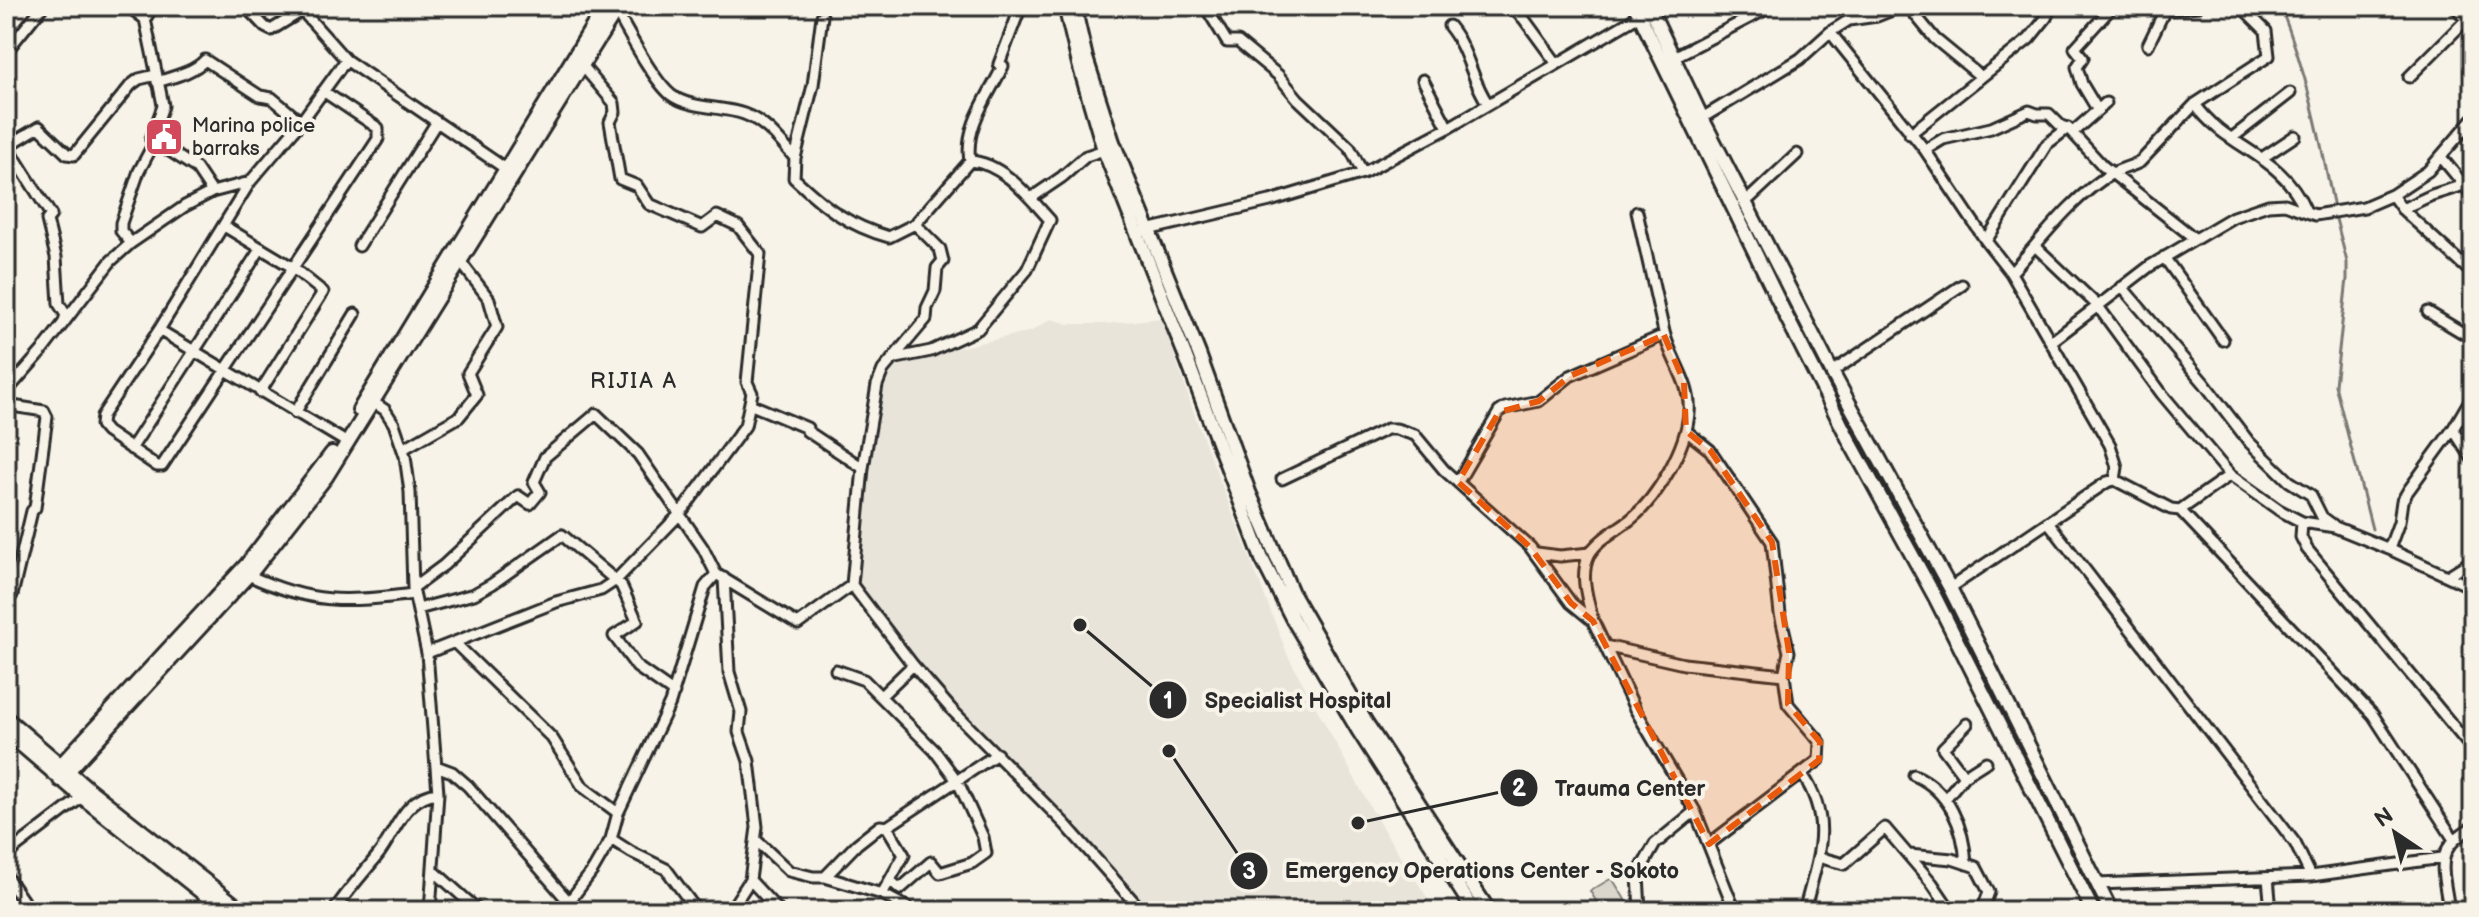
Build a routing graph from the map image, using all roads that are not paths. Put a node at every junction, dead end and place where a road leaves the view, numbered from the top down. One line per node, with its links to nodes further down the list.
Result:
1 (43, 6): 29 (street)
2 (128, 6): 24 (street)
3 (153, 6): 24 (street)
4 (245, 6): 19 (street)
5 (585, 6): 21 (street)
6 (1021, 6): 61 (street)
7 (1065, 6): 55 (main road)
8 (1074, 6): 77 (main road)
9 (1205, 6): 64 (street)
10 (1510, 6): 33 (street)
11 (1772, 6): 30 (street)
12 (1902, 6): 27 (street); 34 (street)
13 (2051, 6): 34 (street)
14 (2113, 6): 43 (street)
15 (2152, 6): 22 (street)
16 (2198, 6): 22 (street)
17 (2241, 6): 42 (street)
18 (2455, 6): 25 (street)
19 (300, 8): 31 (street)
20 (1644, 9): 30 (main road); 33 (street); 209 (main road)
21 (609, 10): 32 (main road); 59 (street); 62 (main road)
22 (2165, 10): 28 (street)
23 (822, 16): 59 (street)
24 (145, 19): 36 (street)
25 (2470, 24): 35 (street)
26 (1449, 26): 41 (street)
27 (1830, 32): 44 (street); 50 (street)
28 (2148, 45)
29 (6, 52)
30 (1674, 57): 44 (main road)
31 (346, 60): 38 (street); 47 (street)
32 (581, 64): 85 (main road); 109 (street)
33 (1557, 64): 41 (street)
34 (1980, 76): 50 (street)
35 (2409, 77)
36 (156, 78): 46 (street); 53 (street); 54 (street)
37 (1423, 80): 48 (street)
38 (323, 91): 46 (street); 86 (street)
39 (2290, 93): 52 (street)
40 (2106, 103): 43 (street)
41 (1488, 104): 48 (street)
42 (2195, 104): 52 (street); 63 (street)
43 (2097, 109): 49 (street)
44 (1702, 118): 103 (main road)
45 (2473, 119): 58 (street)
46 (301, 122): 65 (street)
47 (436, 123): 62 (street); 81 (street)
48 (1448, 128): 64 (street)
49 (2071, 130): 56 (street); 63 (street); 79 (street)
50 (1910, 134): 56 (street)
51 (2295, 136): 60 (street)
52 (2232, 138): 60 (street)
53 (6, 143): 94 (street)
54 (154, 143): 67 (street); 80 (street)
55 (1104, 150): 70 (street); 77 (main road)
56 (1925, 150): 79 (street)
57 (1797, 154): 71 (street)
58 (2441, 157): 66 (street); 68 (street)
59 (795, 158): 75 (street)
60 (2262, 158): 72 (street)
61 (970, 161): 70 (street); 75 (street)
62 (506, 169): 113 (main road)
63 (2113, 172): 78 (street); 82 (street)
64 (1363, 173): 77 (street)
65 (250, 182): 67 (street); 76 (street)
66 (2469, 184): 69 (street); 73 (street)
67 (212, 192): 80 (street)
68 (2392, 195): 72 (street); 73 (street)
69 (2473, 196)
70 (1031, 198): 101 (street)
71 (1750, 198)
72 (2305, 209): 78 (street)
73 (2402, 209): 88 (street)
74 (1637, 212): 96 (street)
75 (915, 224): 101 (street)
76 (224, 226): 83 (street); 95 (street)
77 (1142, 232): 202 (main road); 203 (main road)
78 (2194, 238): 84 (street)
79 (1986, 241): 87 (street)
80 (131, 243): 94 (street)
81 (359, 246)
82 (2035, 246): 87 (street); 91 (street)
83 (261, 248): 86 (street); 100 (street)
84 (2164, 257): 90 (street); 98 (street)
85 (460, 261): 107 (main road); 115 (street)
86 (292, 267): 102 (street); 105 (street)
87 (2011, 273): 99 (street)
88 (2473, 274)
89 (1962, 285): 103 (street)
90 (2122, 287): 91 (street); 126 (street)
91 (2097, 305): 99 (street); 118 (street)
92 (2428, 312): 97 (street)
93 (355, 314): 110 (street)
94 (59, 327): 104 (street)
95 (159, 330): 100 (street); 114 (street)
96 (1664, 335): 112 (street); 121 (street)
97 (2473, 339)
98 (2223, 340)
99 (2051, 342): 120 (street)
100 (193, 350): 102 (street); 114 (street)
101 (892, 359): 117 (street)
102 (224, 369): 105 (street); 114 (street)
103 (1832, 372): 136 (main road)
104 (6, 392)
105 (260, 392): 110 (street)
106 (2473, 395): 111 (street)
107 (373, 402): 115 (street); 131 (main road)
108 (6, 405): 139 (street)
109 (752, 405): 117 (street); 123 (street)
110 (295, 413): 113 (street)
111 (2453, 429): 116 (street); 127 (street)
112 (1686, 431): 129 (street); 147 (street)
113 (341, 439): 155 (main road)
114 (131, 449)
115 (403, 449): 138 (street)
116 (2473, 460)
117 (863, 468): 135 (street)
118 (2230, 475): 122 (street); 124 (street)
119 (1282, 479): 121 (street)
120 (2115, 480): 122 (street); 125 (street)
121 (1458, 482): 128 (street)
122 (2180, 510): 171 (street)
123 (679, 515): 133 (street); 134 (street); 138 (street)
124 (2302, 522): 126 (street); 154 (street)
125 (2049, 523): 136 (street); 182 (street)
126 (2335, 527): 127 (street)
127 (2389, 549): 132 (street)
128 (1537, 553): 129 (street); 141 (street)
129 (1590, 553): 141 (street)
130 (2473, 560): 132 (street)
131 (248, 575): 138 (street); 155 (main road)
132 (2449, 575): 137 (street)
133 (720, 576): 135 (street); 148 (street); 173 (street)
134 (616, 580): 140 (street); 142 (street); 148 (street)
135 (852, 585): 145 (street)
136 (1950, 588): 187 (main road)
137 (2473, 588)
138 (413, 591): 140 (street)
139 (6, 603)
140 (418, 609): 144 (street)
141 (1593, 621): 143 (street)
142 (455, 643): 144 (street); 168 (street)
143 (1605, 646): 147 (street); 167 (street)
144 (427, 653): 158 (street)
145 (913, 665): 149 (street); 156 (street)
146 (836, 670): 149 (street)
147 (1784, 675): 160 (street)
148 (674, 693): 168 (street)
149 (881, 696): 163 (street)
150 (6, 718): 153 (main road)
151 (1967, 724): 162 (street)
152 (6, 732): 159 (main road)
153 (41, 749): 155 (main road); 159 (main road)
154 (2473, 750)
155 (80, 752): 159 (main road); 165 (main road)
156 (997, 754): 163 (street); 201 (street)
157 (1986, 762): 162 (street)
158 (436, 766): 164 (street); 189 (street)
159 (61, 772): 165 (main road)
160 (1802, 774): 174 (street); 177 (street)
161 (1914, 775): 166 (street)
162 (1964, 776): 166 (street)
163 (958, 782): 169 (street); 186 (street)
164 (438, 793): 180 (street); 193 (street)
165 (86, 794): 175 (street); 191 (main road); 192 (main road)
166 (1946, 798): 179 (street)
167 (1695, 811): 174 (street); 204 (street)
168 (618, 813): 172 (street)
169 (887, 827): 183 (street); 186 (street)
170 (2473, 827): 171 (street)
171 (2453, 838): 178 (street)
172 (611, 839): 189 (street); 197 (street)
173 (757, 841): 183 (street); 185 (street)
174 (1709, 844): 205 (street)
175 (6, 855)
176 (1909, 855): 177 (street); 179 (street); 207 (street)
177 (1818, 857): 206 (street)
178 (2442, 858): 182 (street); 212 (street)
179 (1966, 864): 208 (street)
180 (434, 871): 194 (street); 195 (street)
181 (6, 876): 190 (street)
182 (2311, 876): 184 (street)
183 (825, 877): 188 (street)
184 (2268, 878): 187 (street); 211 (street)
185 (750, 880): 198 (street); 199 (street)
186 (891, 881): 188 (street)
187 (2097, 884): 210 (main road)
188 (882, 894): 200 (street)
189 (569, 902): 196 (street)
190 (30, 911)
191 (225, 911)
192 (243, 911)
193 (334, 911)
194 (430, 911)
195 (479, 911)
196 (559, 911)
197 (697, 911)
198 (730, 911)
199 (779, 911)
200 (914, 911)
201 (1142, 911)
202 (1474, 911)
203 (1489, 911)
204 (1640, 911)
205 (1735, 911)
206 (1807, 911)
207 (1951, 911)
208 (1982, 911)
209 (2093, 911)
210 (2111, 911)
211 (2271, 911)
212 (2449, 911)

